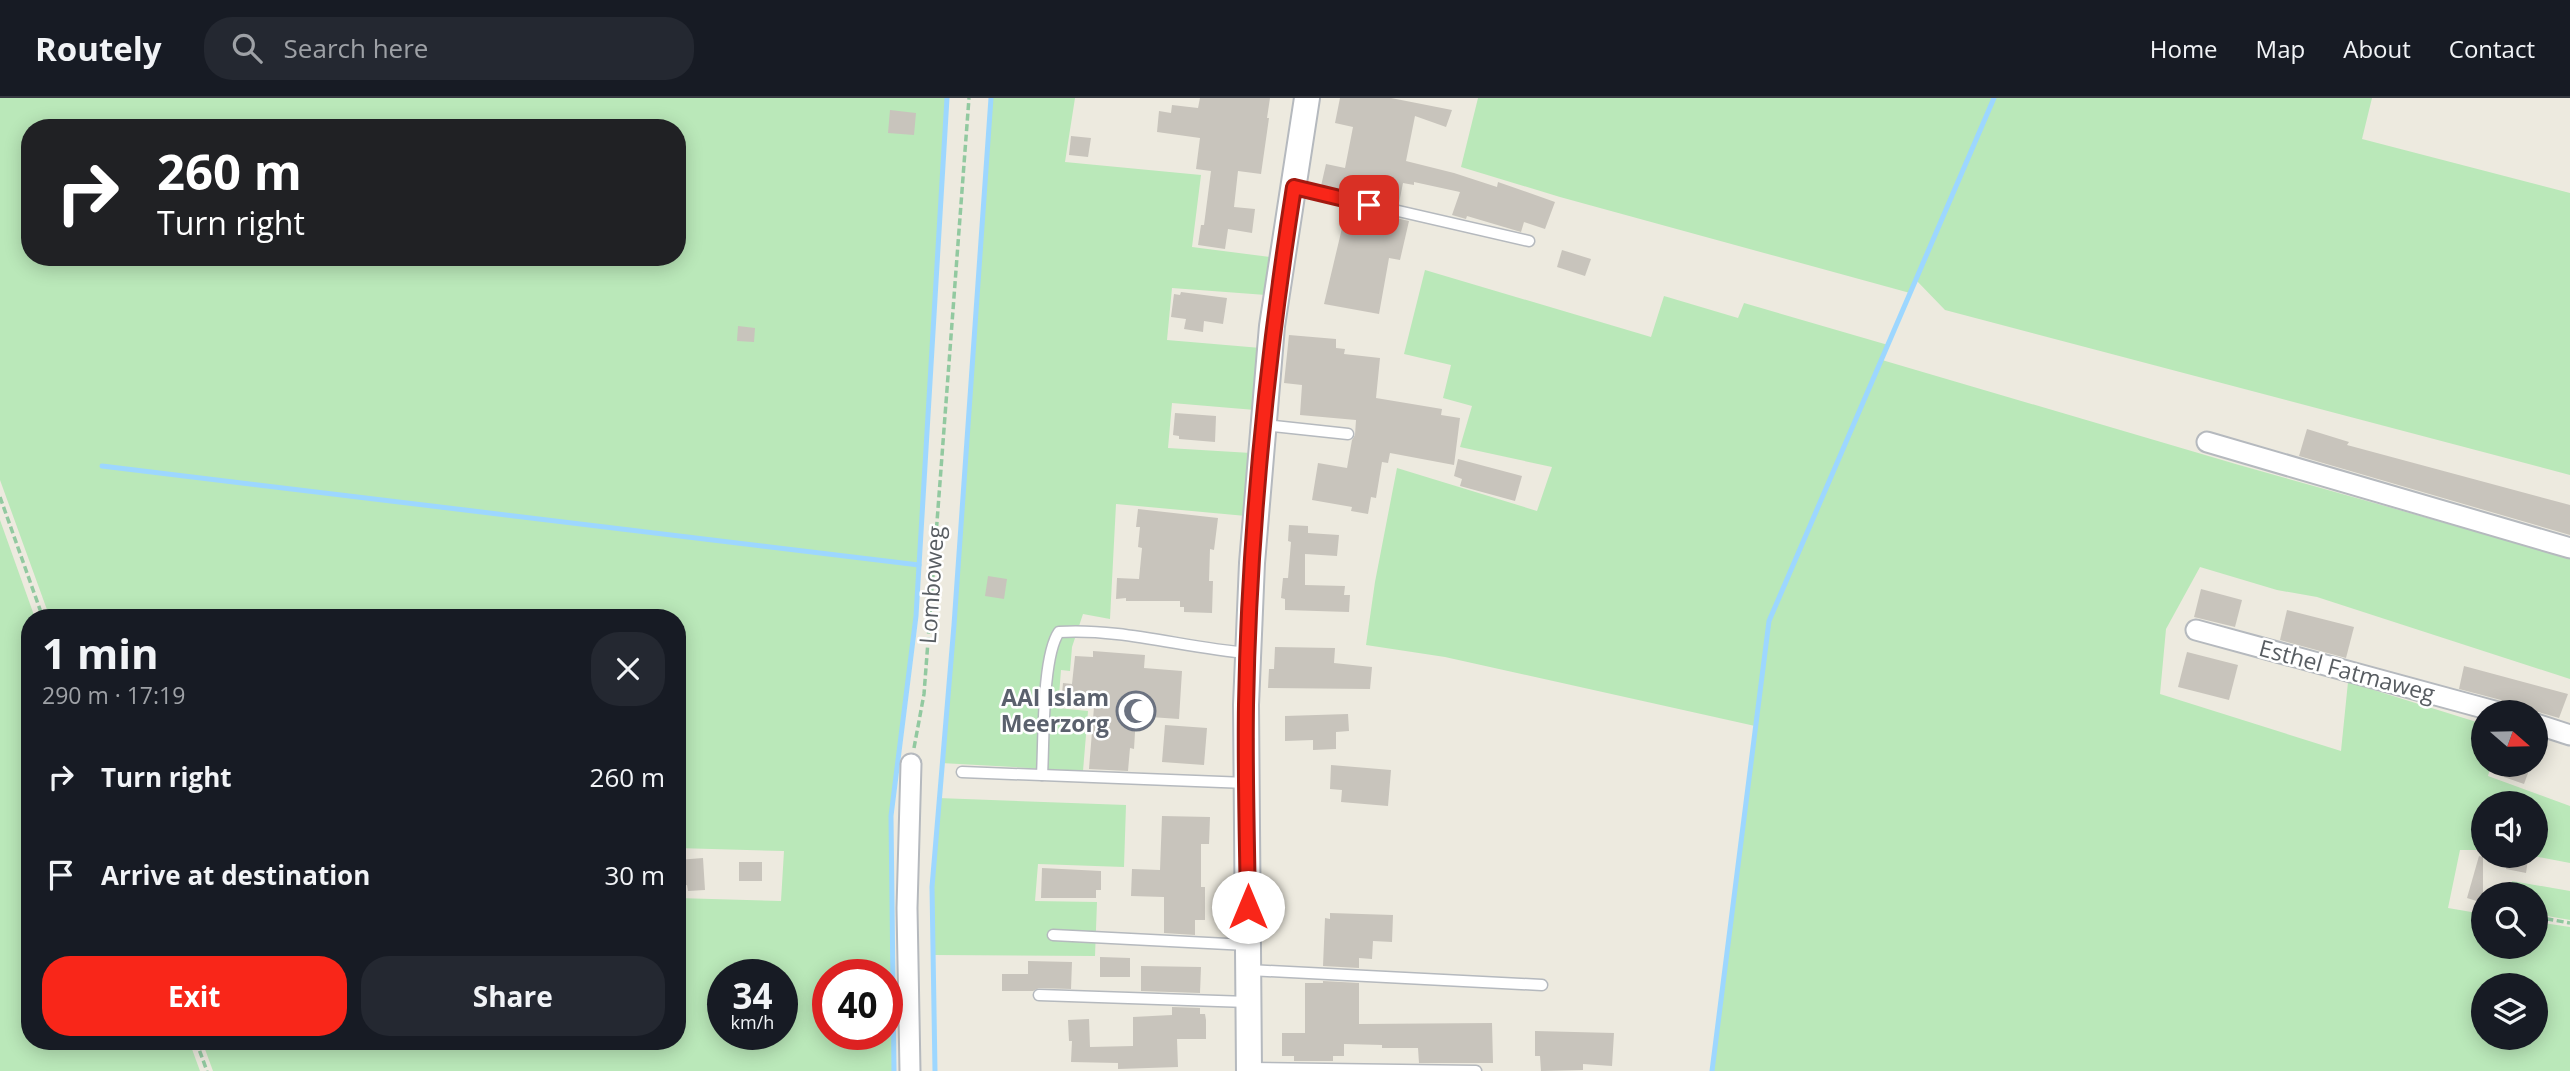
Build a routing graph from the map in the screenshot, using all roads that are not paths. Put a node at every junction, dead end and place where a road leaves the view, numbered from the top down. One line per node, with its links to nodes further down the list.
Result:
1 (1307, 98): 2 (street)
2 (1294, 187): 3 (lane); 4 (street)
3 (1529, 241)
4 (1264, 425): 5 (lane); 9 (street)
5 (1348, 434)
6 (2207, 442): 7 (street)
7 (2570, 548)
8 (2196, 630): 10 (street, Esthel Fatmaweg)
9 (1248, 653): 15 (lane); 16 (street)
10 (2471, 705)
11 (2548, 728): 12 (street)
12 (2570, 735)
13 (911, 764): 24 (street)
14 (962, 772): 15 (lane)
15 (1042, 775): 16 (lane)
16 (1247, 783): 18 (street)
17 (1053, 935): 18 (lane)
18 (1248, 945): 19 (street)
19 (1248, 970): 20 (lane); 22 (street)
20 (1542, 985)
21 (1039, 995): 22 (lane)
22 (1248, 1002): 23 (street)
23 (1249, 1069): 25 (lane)
24 (910, 1071)
25 (1476, 1071)

